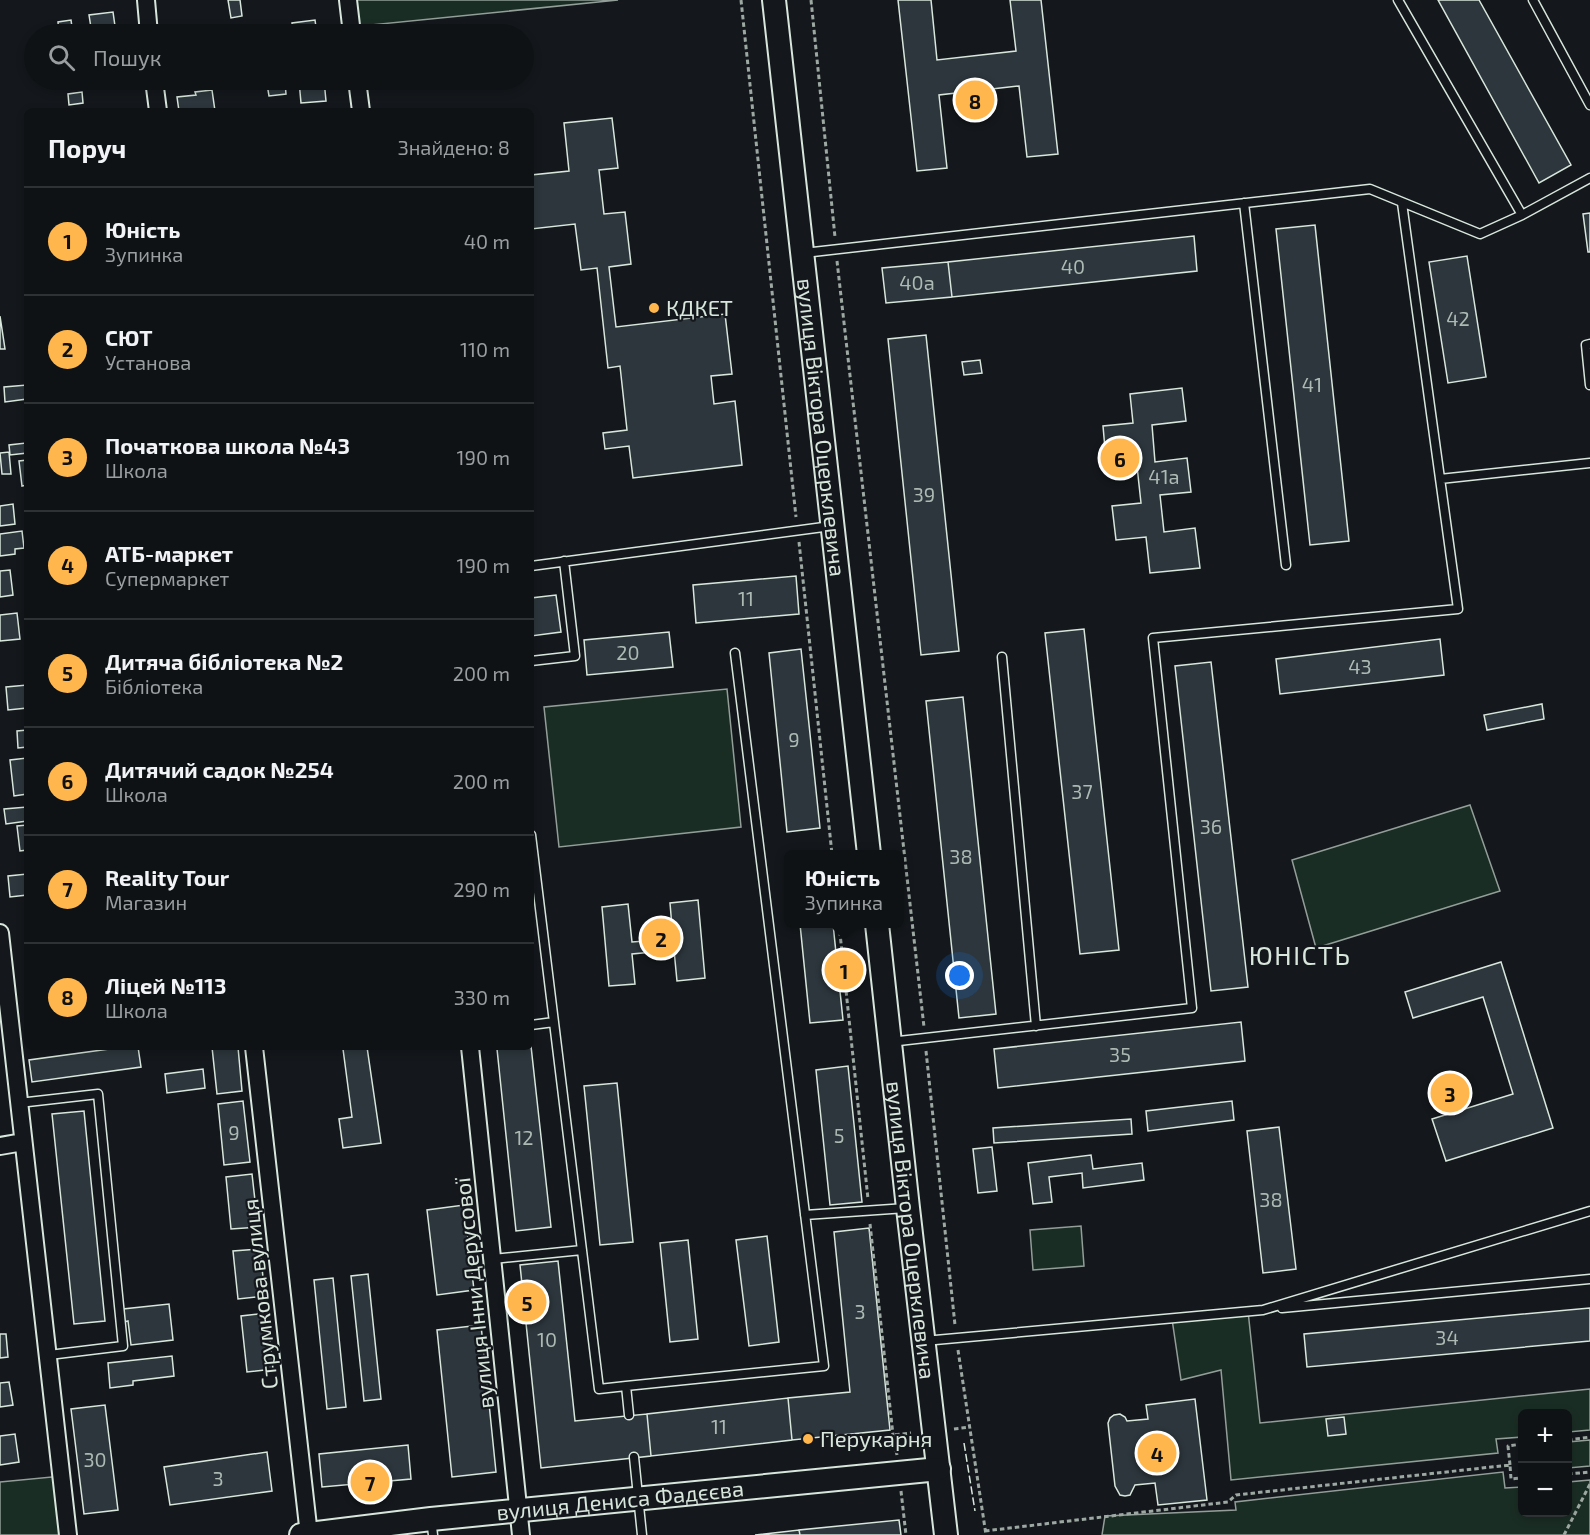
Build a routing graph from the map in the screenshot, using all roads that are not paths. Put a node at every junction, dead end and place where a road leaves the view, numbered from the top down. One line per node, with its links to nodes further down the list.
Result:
1 (146, 0): 6 (street)
2 (348, 0): 7 (street)
3 (774, 0): 17 (street, вулиця Віктора Оцерклевича)
4 (1398, 0): 16 (lane)
5 (1533, 0): 10 (lane)
6 (148, 24)
7 (351, 24)
8 (155, 90): 11 (street)
9 (358, 90): 12 (street)
10 (1590, 105)
11 (158, 108)
12 (361, 108)
13 (1590, 178): 16 (lane)
14 (1244, 203): 15 (lane); 17 (lane); 24 (lane)
15 (1402, 203): 16 (lane); 21 (lane)
16 (1522, 215)
17 (801, 253): 22 (street, вулиця Віктора Оцерклевича)
18 (1590, 344): 19 (lane)
19 (1590, 385)
20 (1590, 462): 21 (lane)
21 (1440, 478): 35 (lane)
22 (834, 526): 23 (lane); 29 (street, вулиця Віктора Оцерклевича)
23 (564, 561): 25 (lane); 28 (lane)
24 (1286, 565)
25 (534, 566)
26 (735, 653): 44 (lane)
27 (1002, 657): 35 (lane)
28 (534, 661)
29 (868, 850)
30 (534, 884): 33 (lane)
31 (877, 928): 36 (street, вулиця Віктора Оцерклевича)
32 (0, 933): 39 (street)
33 (554, 1022): 34 (lane); 45 (lane)
34 (534, 1025)
35 (1036, 1026): 36 (lane)
36 (890, 1042): 42 (street, вулиця Віктора Оцерклевича)
37 (254, 1050): 59 (street, Струмкова вулиця)
38 (470, 1050): 46 (street, вулиця Інни Дерусової)
39 (19, 1103): 40 (street); 50 (lane)
40 (23, 1142): 41 (street); 50 (street)
41 (0, 1146)
42 (908, 1208): 44 (lane); 49 (street, вулиця Віктора Оцерклевича)
43 (1590, 1211): 48 (lane)
44 (805, 1215): 51 (lane)
45 (582, 1250): 46 (lane); 51 (lane)
46 (493, 1259): 56 (street, вулиця Інни Дерусової)
47 (1590, 1279): 48 (lane)
48 (1263, 1310): 49 (lane)
49 (924, 1341): 54 (street, вулиця Віктора Оцерклевича)
50 (49, 1355): 58 (street)
51 (626, 1386): 52 (lane)
52 (629, 1415)
53 (634, 1458): 55 (lane)
54 (939, 1469): 55 (street, вулиця Дениса Фадєєва); 62 (street, вулиця Віктора Оцерклевича)
55 (638, 1499): 56 (street, вулиця Дениса Фадєєва); 61 (lane)
56 (520, 1510): 57 (street, вулиця Дениса Фадєєва); 60 (street, вулиця Інни Дерусової)
57 (432, 1527): 59 (street, вулиця Дениса Фадєєва)
58 (68, 1535)
59 (306, 1535)
60 (521, 1535)
61 (642, 1535)
62 (946, 1535)

